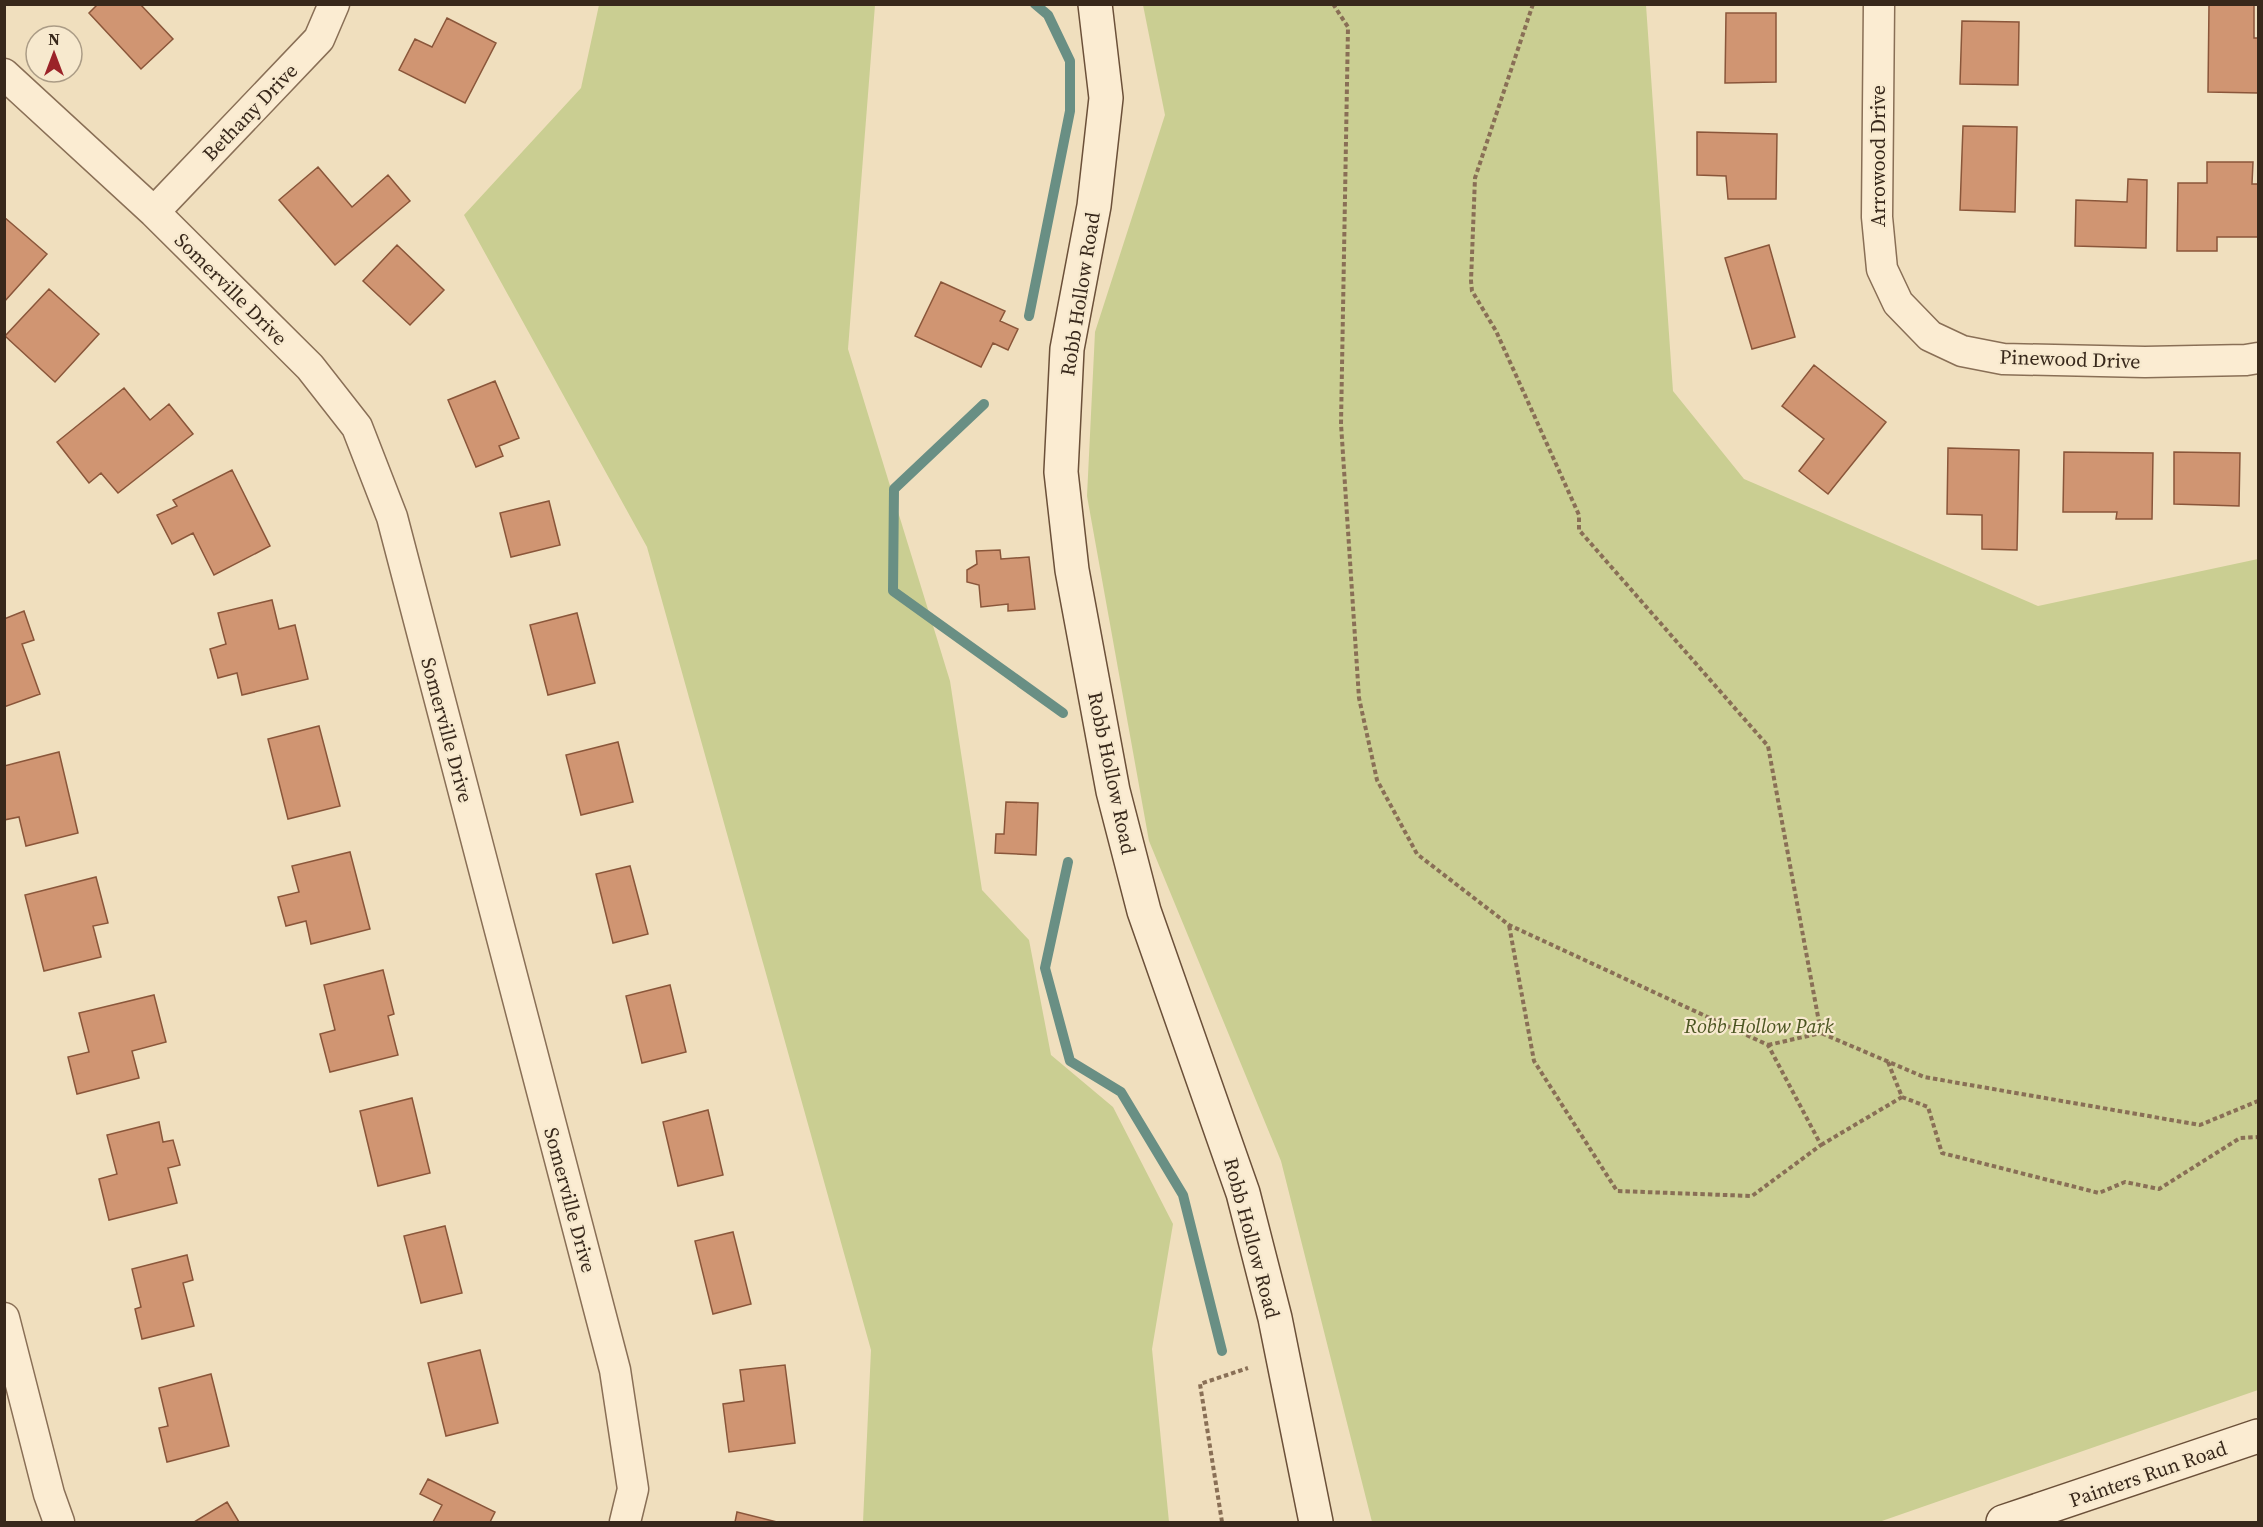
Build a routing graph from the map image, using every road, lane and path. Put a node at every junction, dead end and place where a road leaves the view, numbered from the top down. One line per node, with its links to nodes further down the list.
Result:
1 (334, 4): 7 (street, Bethany Drive)
2 (1095, 4): 19 (street, Robb Hollow Road)
3 (1333, 4): 10 (path)
4 (1533, 4): 11 (path)
5 (1879, 4): 8 (street, Arrowood Drive)
6 (4, 74): 7 (street, Somerville Drive)
7 (154, 212): 23 (street, Somerville Drive)
8 (1898, 303): 9 (street, Pinewood Drive)
9 (2259, 358)
10 (1509, 924): 12 (path); 17 (path)
11 (1821, 1033): 12 (path); 13 (path)
12 (1768, 1045): 17 (path)
13 (1888, 1062): 14 (path); 15 (path)
14 (1902, 1097): 16 (path); 17 (path)
15 (2259, 1101)
16 (2259, 1137)
17 (1821, 1145)
18 (4, 1318): 22 (street)
19 (1283, 1356): 24 (path); 25 (street, Robb Hollow Road)
20 (2259, 1436): 21 (street, Painters Run Road)
21 (2017, 1520)
22 (59, 1522)
23 (625, 1522)
24 (1222, 1522)
25 (1316, 1522)

